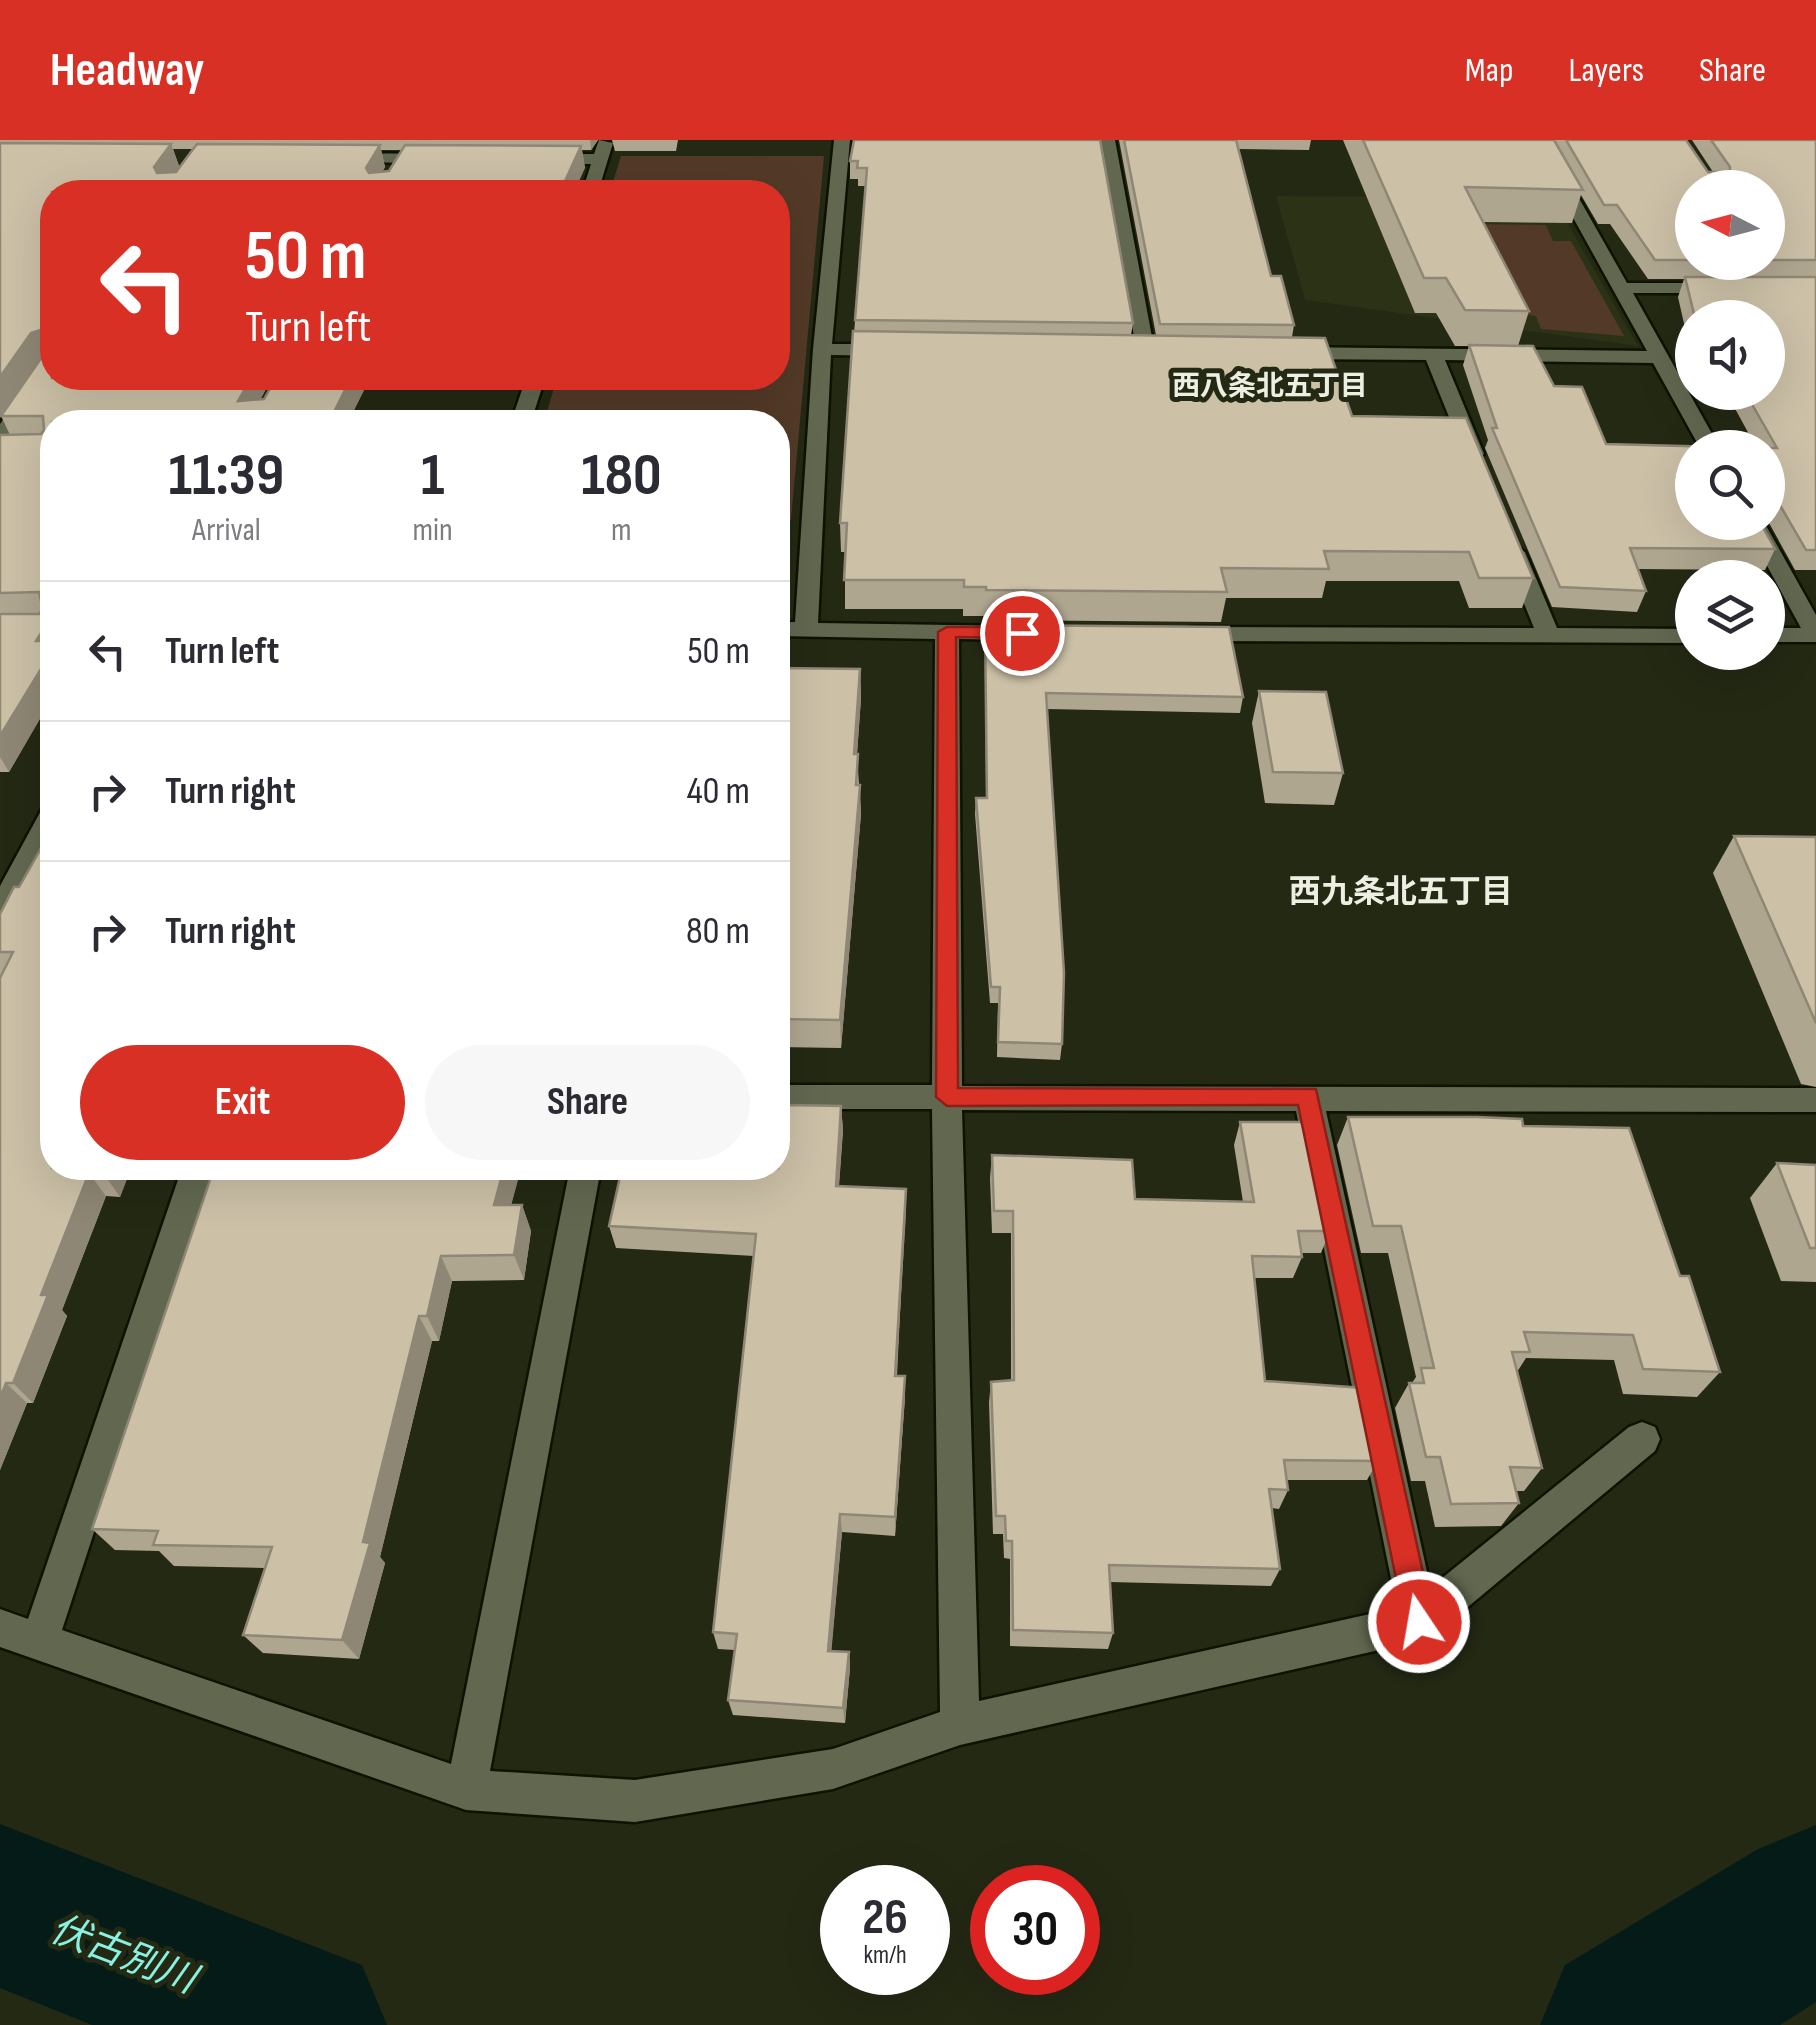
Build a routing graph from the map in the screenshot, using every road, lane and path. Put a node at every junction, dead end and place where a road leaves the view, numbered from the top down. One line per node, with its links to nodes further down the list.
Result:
1 (606, 140): 9 (street)
2 (842, 140): 14 (street)
3 (1107, 140): 17 (street)
4 (1538, 140): 12 (street)
5 (327, 158): 6 (street)
6 (402, 159): 7 (street); 10 (street)
7 (461, 159)
8 (520, 159): 9 (street)
9 (600, 159): 11 (street)
10 (392, 176)
11 (594, 180)
12 (1618, 288): 13 (street); 19 (street)
13 (1745, 288)
14 (822, 350): 15 (street); 27 (street)
15 (918, 350)
16 (1432, 352): 18 (street); 19 (street); 23 (street)
17 (1146, 353)
18 (1261, 353)
19 (1659, 357): 21 (street)
20 (40, 385): 22 (street)
21 (1700, 430)
22 (6, 446)
23 (1484, 477)
24 (1506, 530): 34 (street)
25 (1763, 540): 31 (street)
26 (790, 630): 27 (street)
27 (806, 630): 28 (street)
28 (947, 632): 29 (street); 39 (street)
29 (1044, 633)
30 (1161, 634): 34 (street)
31 (1816, 635): 33 (street)
32 (1675, 636): 34 (street)
33 (1785, 636)
34 (1550, 637)
35 (40, 836): 36 (street)
36 (0, 912)
37 (1308, 1096): 39 (street); 40 (street); 44 (street)
38 (790, 1097): 39 (street)
39 (947, 1097): 47 (street)
40 (1816, 1100)
41 (194, 1180): 46 (street)
42 (584, 1180): 48 (street)
43 (1642, 1439): 44 (street)
44 (1419, 1622): 47 (street)
45 (0, 1628): 46 (street)
46 (39, 1643): 48 (street)
47 (960, 1724): 48 (street)
48 (466, 1790)

